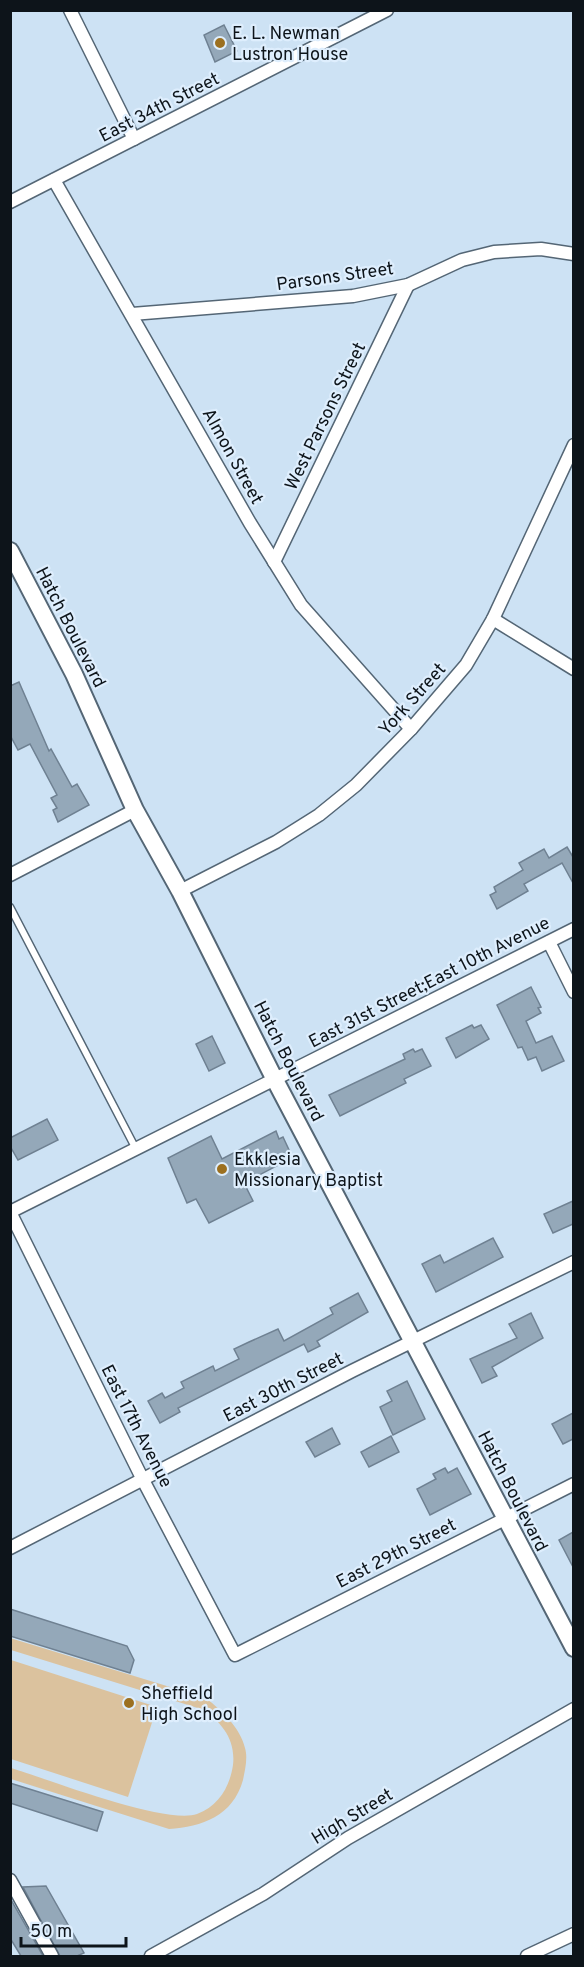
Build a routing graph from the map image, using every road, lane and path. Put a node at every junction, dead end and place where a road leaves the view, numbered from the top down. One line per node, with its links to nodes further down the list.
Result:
1 (70, 10): 3 (street)
2 (387, 10): 3 (street, East 34th Street)
3 (134, 140): 4 (street, East 34th Street)
4 (54, 180): 5 (street, East 34th Street); 8 (street, Almon Street)
5 (10, 202)
6 (573, 254): 7 (street, Parsons Street)
7 (408, 285): 8 (street, Parsons Street); 11 (street, West Parsons Street)
8 (132, 314): 11 (street, Almon Street)
9 (573, 445): 12 (street, York Street)
10 (10, 551): 15 (main road, Hatch Boulevard)
11 (274, 562): 14 (street, Almon Street)
12 (494, 619): 13 (street); 14 (street, York Street)
13 (573, 669)
14 (411, 729): 17 (street, York Street)
15 (135, 810): 16 (street); 17 (main road, Hatch Boulevard)
16 (10, 875)
17 (180, 891): 22 (main road, Hatch Boulevard)
18 (10, 907): 23 (lane)
19 (573, 929): 20 (street, East 31st Street;East 10th Avenue)
20 (549, 942): 21 (street); 22 (street, East 31st Street;East 10th Avenue)
21 (573, 992)
22 (275, 1080): 23 (street, East 31st Street;East 10th Avenue); 26 (main road, Hatch Boulevard)
23 (136, 1150): 24 (street, East 31st Street;East 10th Avenue)
24 (10, 1212): 27 (street, East 17th Avenue)
25 (573, 1262): 26 (street, East 30th Street)
26 (413, 1341): 27 (street, East 30th Street); 29 (main road, Hatch Boulevard)
27 (143, 1480): 30 (street, East 30th Street); 32 (street, East 17th Avenue)
28 (573, 1484): 29 (street, East 29th Street)
29 (505, 1518): 31 (main road, Hatch Boulevard); 32 (street, East 29th Street)
30 (10, 1548)
31 (573, 1648)
32 (235, 1655)
33 (573, 1709): 37 (street, High Street)
34 (10, 1880): 36 (street)
35 (573, 1934): 38 (street)
36 (52, 1956)
37 (151, 1956)
38 (527, 1956)

